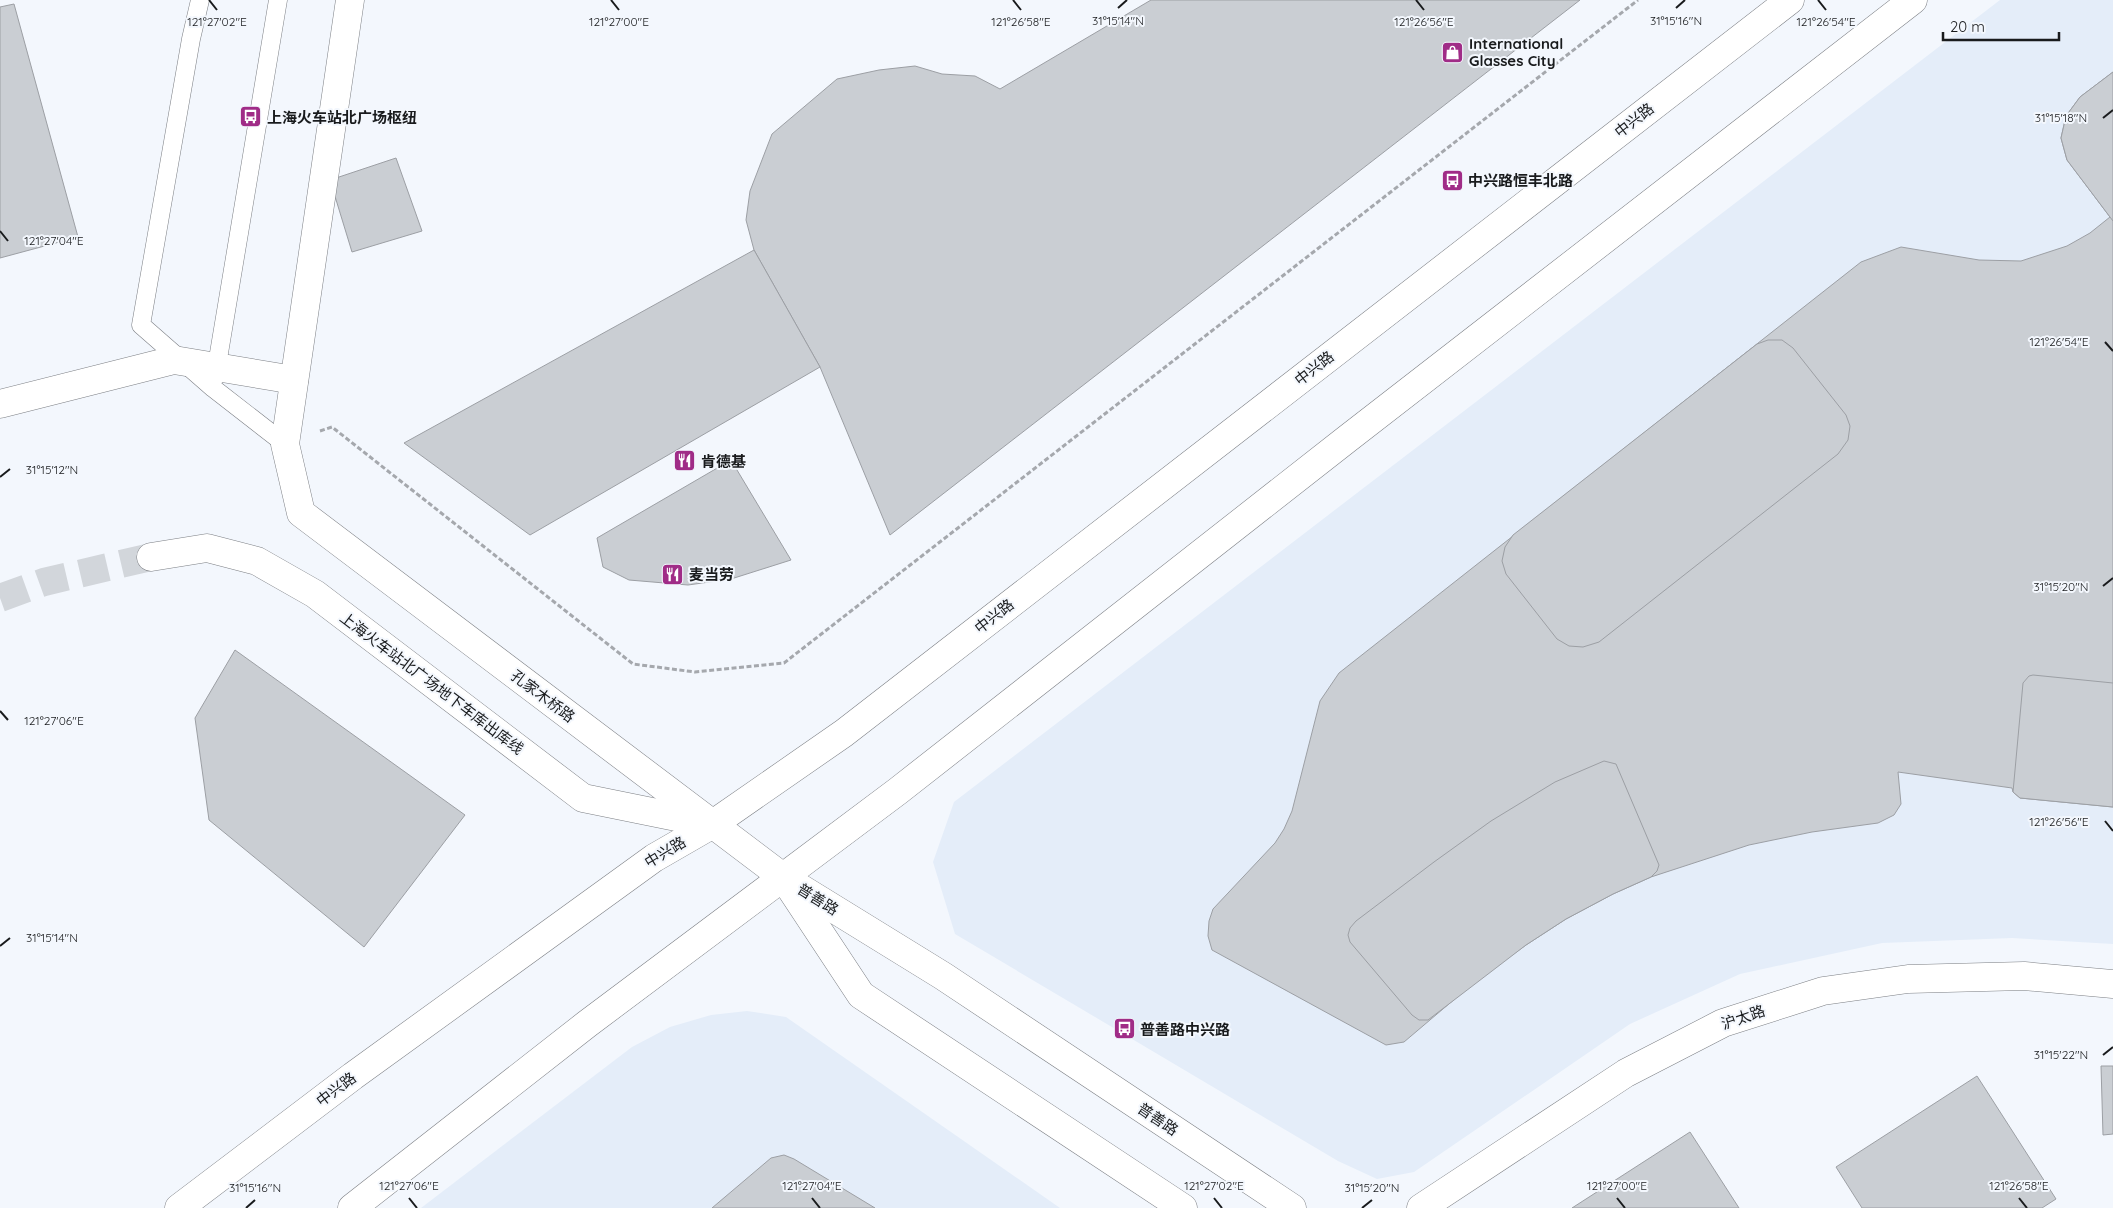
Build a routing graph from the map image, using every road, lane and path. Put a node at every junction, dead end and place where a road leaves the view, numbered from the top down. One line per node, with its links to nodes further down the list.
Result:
1 (200, 0): 7 (lane)
2 (278, 0): 8 (lane)
3 (350, 0): 9 (street)
4 (1638, 0): 11 (path)
5 (1790, 0): 13 (street, 中兴路)
6 (1913, 0): 14 (street)
7 (184, 362): 8 (street); 10 (street)
8 (215, 377): 9 (street); 11 (lane)
9 (294, 380): 11 (street)
10 (0, 404)
11 (284, 444): 13 (street, 孔家木桥路)
12 (152, 556): 13 (street, 上海火车站北广场地下车库出库线)
13 (713, 824): 14 (street, 孔家木桥路); 16 (street, 中兴路)
14 (784, 878): 17 (street); 18 (street, 普善路); 19 (street, 普善路)
15 (2113, 984): 20 (street, 沪太路)
16 (179, 1208)
17 (352, 1208)
18 (1184, 1208)
19 (1292, 1208)
20 (1421, 1208)

